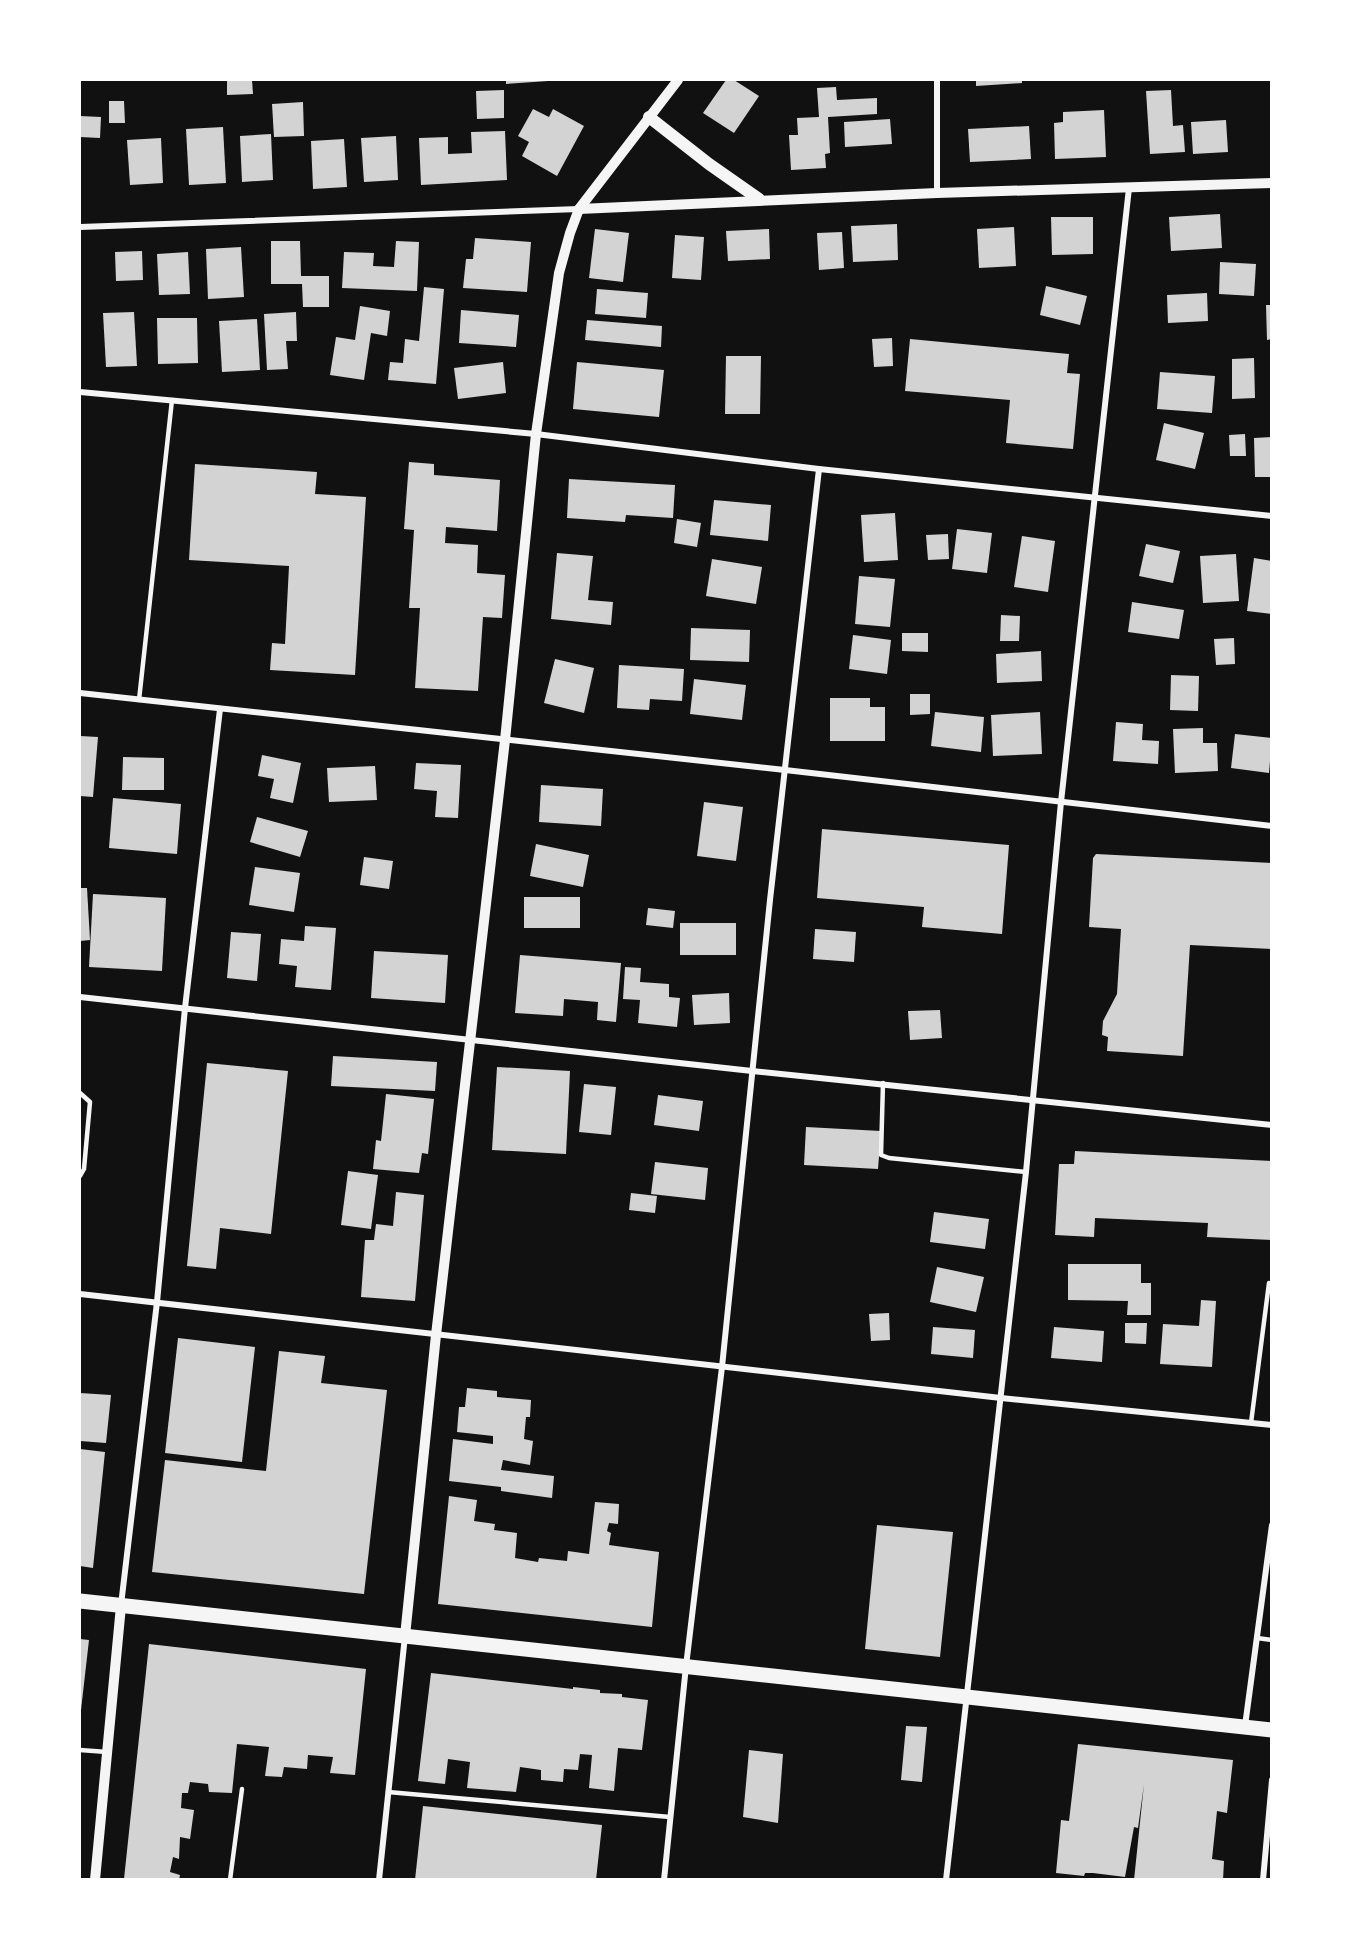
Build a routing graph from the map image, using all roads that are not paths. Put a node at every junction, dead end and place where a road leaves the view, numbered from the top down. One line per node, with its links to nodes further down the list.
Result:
1 (678, 80): 3 (street)
2 (937, 80): 6 (street)
3 (649, 117): 7 (main road); 8 (street)
4 (1272, 183): 5 (street)
5 (1129, 188): 6 (street); 14 (street)
6 (937, 193): 7 (street)
7 (759, 199): 8 (street)
8 (579, 208): 9 (street); 12 (street)
9 (80, 227)
10 (80, 392): 11 (street)
11 (172, 400): 12 (street); 17 (lane)
12 (536, 434): 13 (street); 19 (street)
13 (819, 469): 14 (street); 20 (street)
14 (1095, 498): 15 (street); 21 (street)
15 (1272, 516)
16 (80, 693): 17 (street)
17 (139, 700): 18 (street)
18 (220, 708): 19 (street); 24 (street)
19 (505, 740): 20 (street); 25 (street)
20 (785, 770): 21 (street); 26 (street)
21 (1061, 802): 22 (street); 29 (street)
22 (1272, 826)
23 (80, 997): 24 (street)
24 (185, 1008): 25 (street); 35 (street)
25 (470, 1040): 26 (street); 36 (street)
26 (752, 1071): 27 (street); 37 (street)
27 (883, 1083): 29 (street); 31 (lane)
28 (80, 1093): 32 (lane)
29 (1032, 1100): 30 (street); 31 (street)
30 (1272, 1125)
31 (1026, 1173): 38 (street)
32 (80, 1176)
33 (1269, 1283): 39 (lane)
34 (80, 1294): 35 (street)
35 (157, 1302): 36 (street); 43 (street)
36 (436, 1335): 37 (street); 44 (street)
37 (722, 1367): 38 (street); 47 (street)
38 (1001, 1398): 39 (street); 48 (street)
39 (1251, 1423): 40 (street)
40 (1272, 1425)
41 (1272, 1525): 45 (street)
42 (80, 1601): 43 (main road)
43 (121, 1606): 44 (main road); 52 (street)
44 (405, 1636): 47 (main road); 55 (street)
45 (1257, 1638): 46 (lane); 49 (street)
46 (1272, 1640)
47 (686, 1666): 48 (main road); 56 (street)
48 (966, 1697): 49 (main road); 61 (street)
49 (1245, 1727): 50 (main road)
50 (1272, 1730)
51 (80, 1750): 52 (lane)
52 (107, 1752): 57 (street)
53 (1272, 1780): 62 (street)
54 (242, 1789): 58 (lane)
55 (388, 1792): 56 (lane); 59 (street)
56 (670, 1817): 60 (street)
57 (95, 1880)
58 (230, 1880)
59 (379, 1880)
60 (664, 1880)
61 (946, 1880)
62 (1263, 1880)

